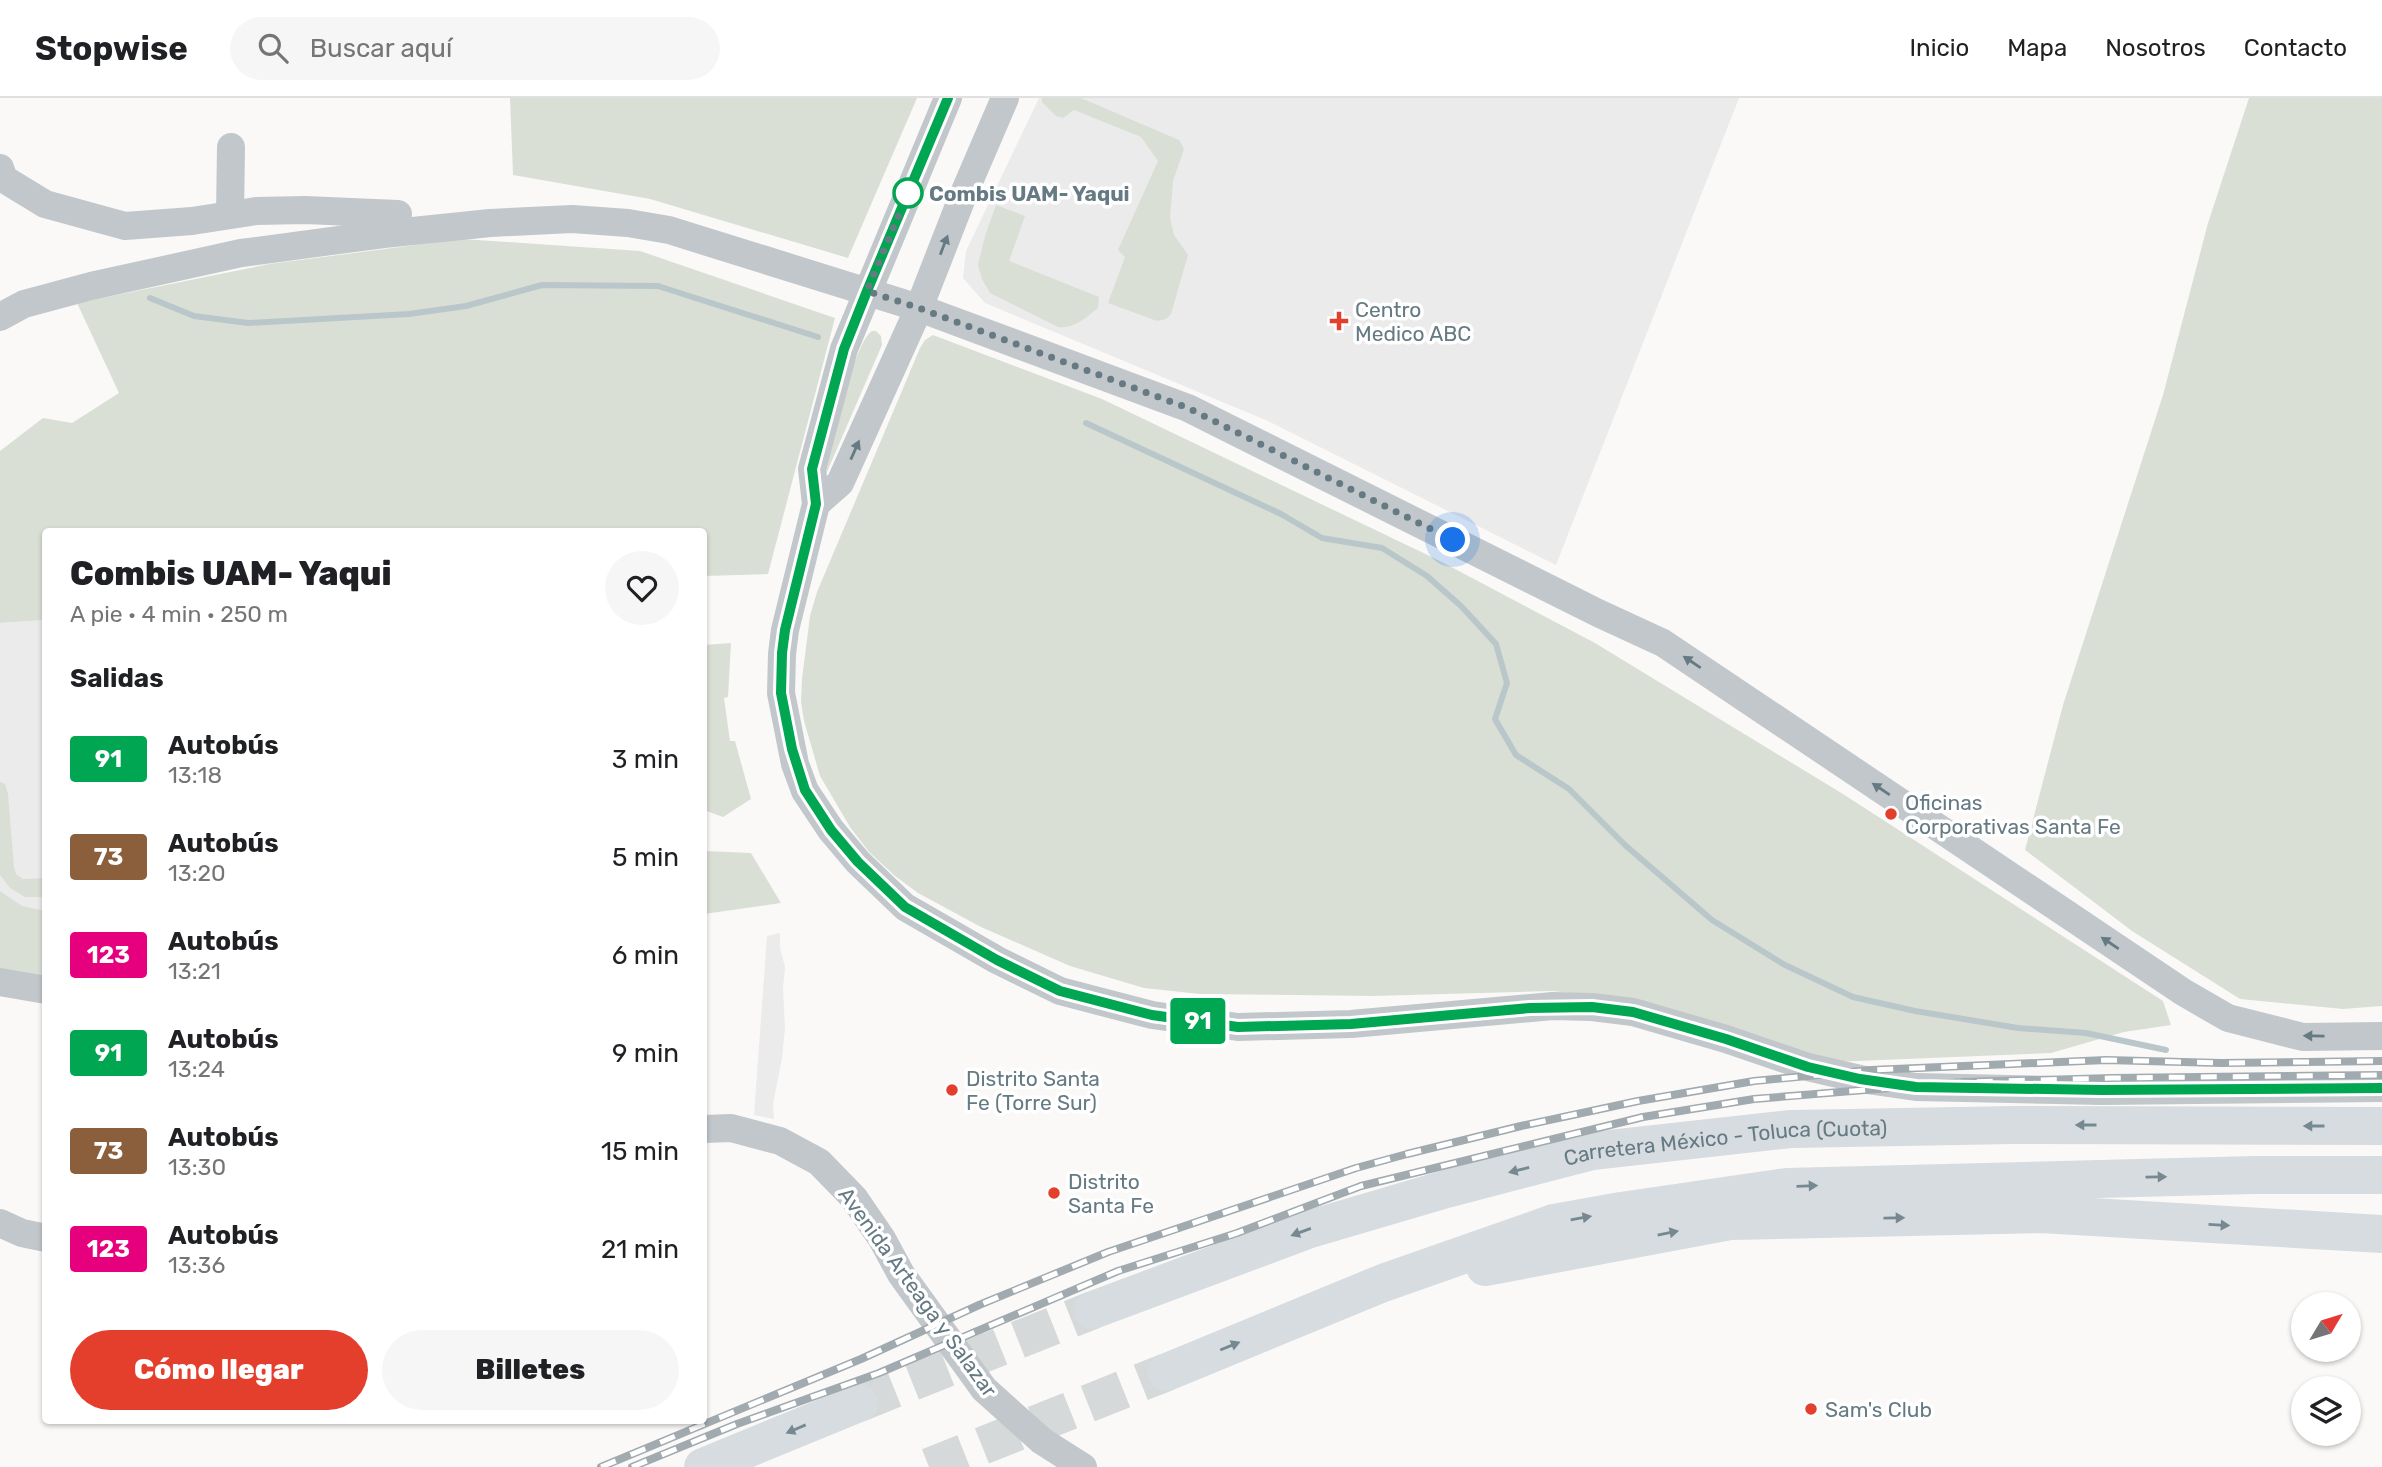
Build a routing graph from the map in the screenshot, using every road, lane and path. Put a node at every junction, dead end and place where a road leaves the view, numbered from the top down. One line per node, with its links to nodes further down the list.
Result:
1 (948, 98): 7 (street)
2 (1005, 98): 8 (street, one-way to 2)
3 (231, 146): 6 (street)
4 (1, 177): 6 (street)
5 (398, 214): 6 (street)
6 (230, 215)
7 (867, 291): 8 (street); 9 (street); 10 (street)
8 (919, 308): 10 (street, one-way to 8); 13 (street, one-way to 8)
9 (0, 317)
10 (816, 504): 14 (street)
11 (0, 982): 12 (street)
12 (42, 989)
13 (2382, 1037)
14 (2382, 1088)
15 (2382, 1126): 22 (highway, Carretera México - Toluca (Cuota), one-way to 22)
16 (707, 1129): 26 (street, Avenida Arteaga y Salazar)
17 (2382, 1175): 21 (highway, one-way to 17)
18 (0, 1223): 20 (street)
19 (2382, 1234): 21 (highway, one-way to 19)
20 (42, 1237)
21 (1383, 1283): 23 (highway, one-way to 21)
22 (1093, 1310)
23 (1167, 1372)
24 (859, 1403): 25 (highway, one-way to 25)
25 (703, 1467)
26 (1083, 1467)

